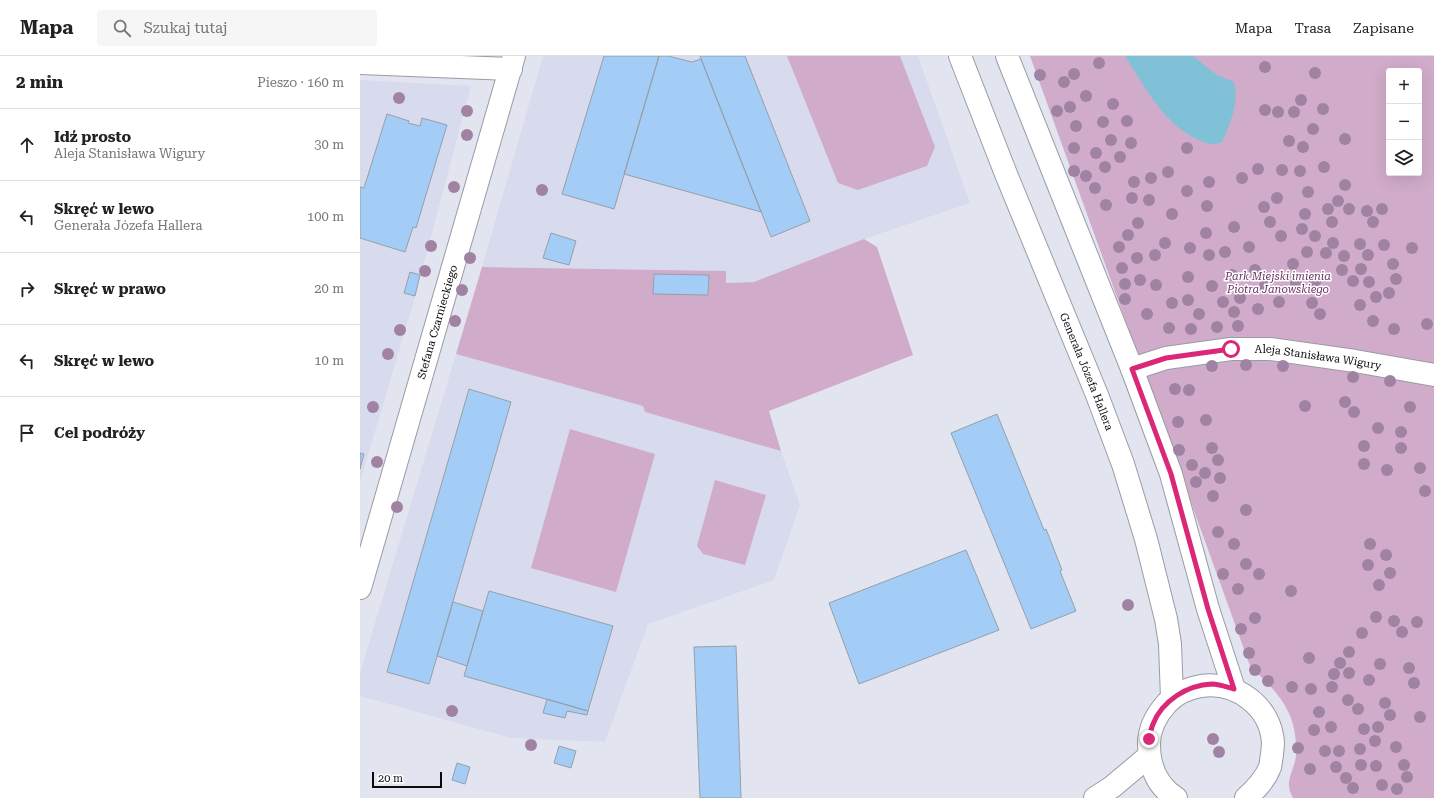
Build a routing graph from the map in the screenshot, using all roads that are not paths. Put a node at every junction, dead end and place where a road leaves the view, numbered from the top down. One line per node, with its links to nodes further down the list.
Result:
1 (960, 56): 9 (main road, Generała Józefa Hallera)
2 (1007, 56): 5 (main road)
3 (512, 62): 4 (main road); 7 (main road, Stefana Czarnieckiego)
4 (360, 63)
5 (1132, 369): 6 (main road, Aleja Stanisława Wigury); 8 (main road)
6 (1434, 375)
7 (360, 588)
8 (1234, 689): 9 (main road); 11 (main road)
9 (1172, 698): 10 (main road)
10 (1149, 756): 12 (main road); 13 (main road)
11 (1256, 794)
12 (1170, 797)
13 (1095, 798)

